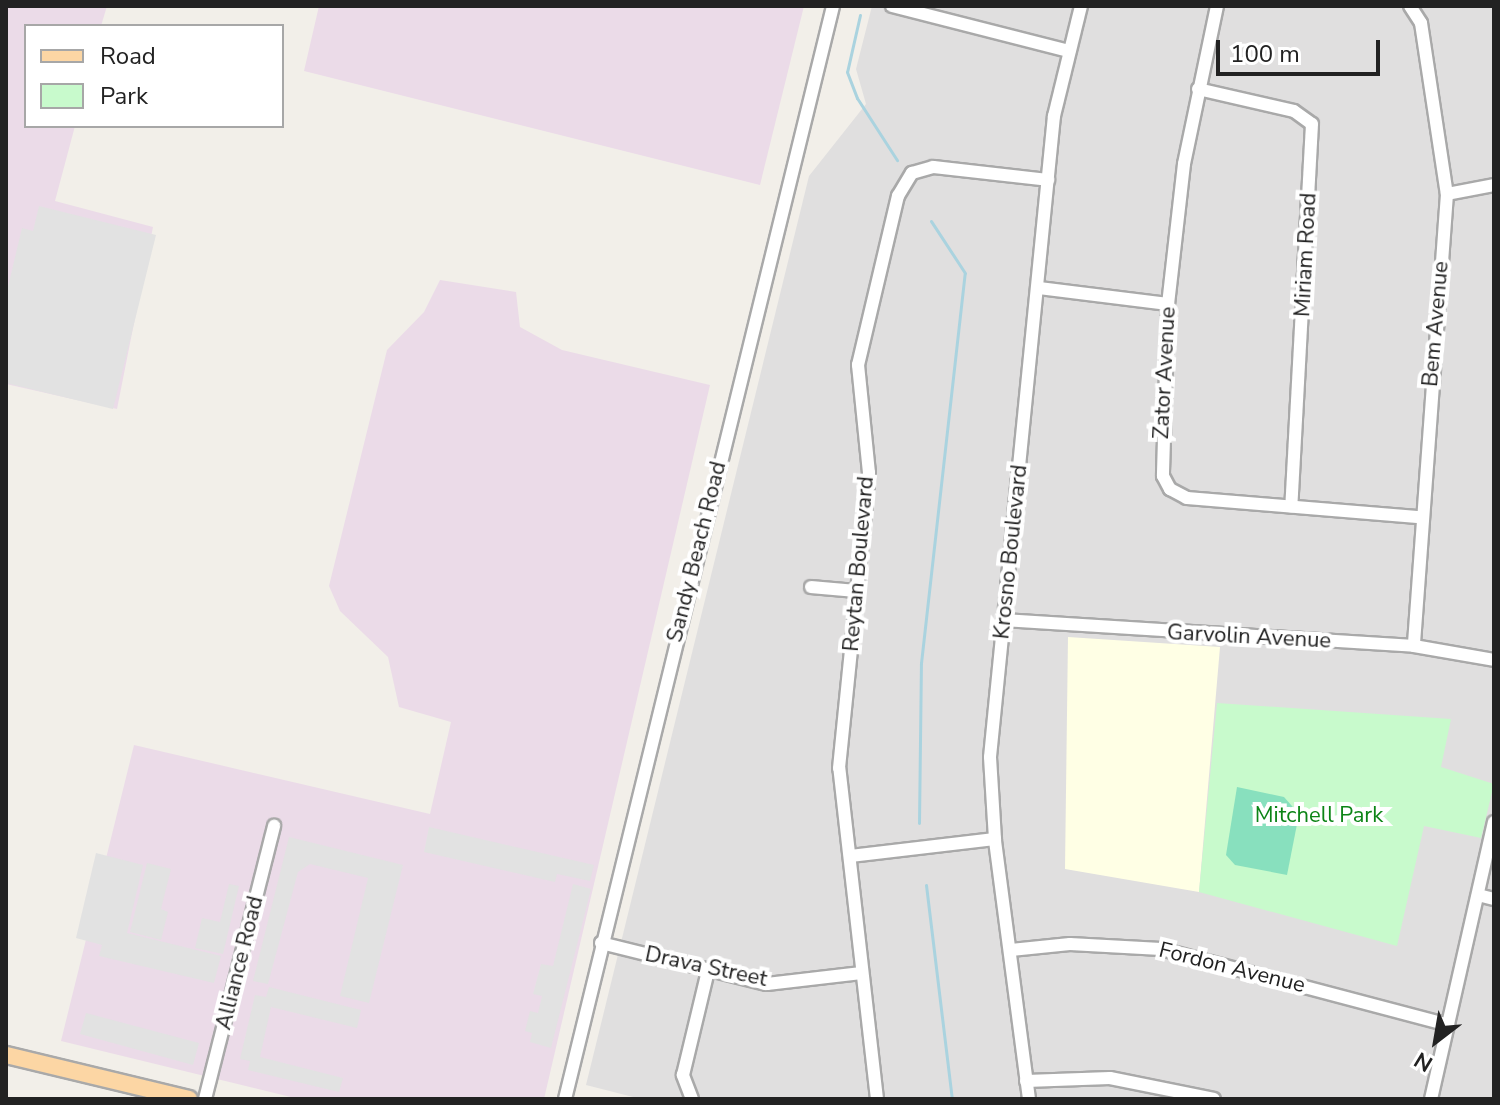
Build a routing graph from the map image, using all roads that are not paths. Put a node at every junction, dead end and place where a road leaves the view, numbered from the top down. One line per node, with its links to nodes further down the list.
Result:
1 (833, 6): 27 (street, Sandy Beach Road)
2 (892, 6): 6 (street)
3 (1081, 6): 7 (street, Krosno Boulevard)
4 (1217, 6): 8 (street, Zator Avenue)
5 (1410, 6): 11 (street, Bem Avenue)
6 (944, 13): 7 (street)
7 (1069, 51): 9 (street, Krosno Boulevard)
8 (1198, 89): 13 (street, Zator Avenue); 14 (street, Miriam Road)
9 (1048, 180): 12 (street, Krosno Boulevard); 17 (street, Reytan Boulevard)
10 (1494, 185): 11 (street)
11 (1447, 194): 15 (street, Bem Avenue)
12 (1039, 288): 13 (street); 18 (street, Krosno Boulevard)
13 (1168, 304): 14 (street, Zator Avenue)
14 (1291, 506): 15 (street, Zator Avenue)
15 (1420, 517): 19 (street, Bem Avenue)
16 (811, 587): 17 (street)
17 (856, 591): 24 (street, Reytan Boulevard)
18 (1003, 620): 19 (street, Garvolin Avenue); 23 (street, Krosno Boulevard)
19 (1414, 646): 20 (street, Garvolin Avenue)
20 (1494, 660)
21 (1494, 822): 25 (street)
22 (274, 826): 36 (street, Alliance Road)
23 (995, 839): 24 (street); 28 (street, Krosno Boulevard)
24 (850, 856): 30 (street, Reytan Boulevard)
25 (1478, 895): 26 (street); 31 (street)
26 (1494, 899)
27 (601, 943): 29 (street, Drava Street); 37 (street, Sandy Beach Road)
28 (1011, 950): 31 (street, Fordon Avenue); 33 (street, Krosno Boulevard)
29 (708, 971): 30 (street, Drava Street); 38 (street)
30 (861, 973): 39 (street, Reytan Boulevard)
31 (1448, 1025): 42 (street)
32 (6, 1055): 35 (main road)
33 (1026, 1081): 34 (street); 40 (street, Krosno Boulevard)
34 (1176, 1094): 41 (street)
35 (189, 1099)
36 (205, 1099)
37 (565, 1099)
38 (692, 1099)
39 (877, 1099)
40 (1029, 1099)
41 (1214, 1099)
42 (1431, 1099)

